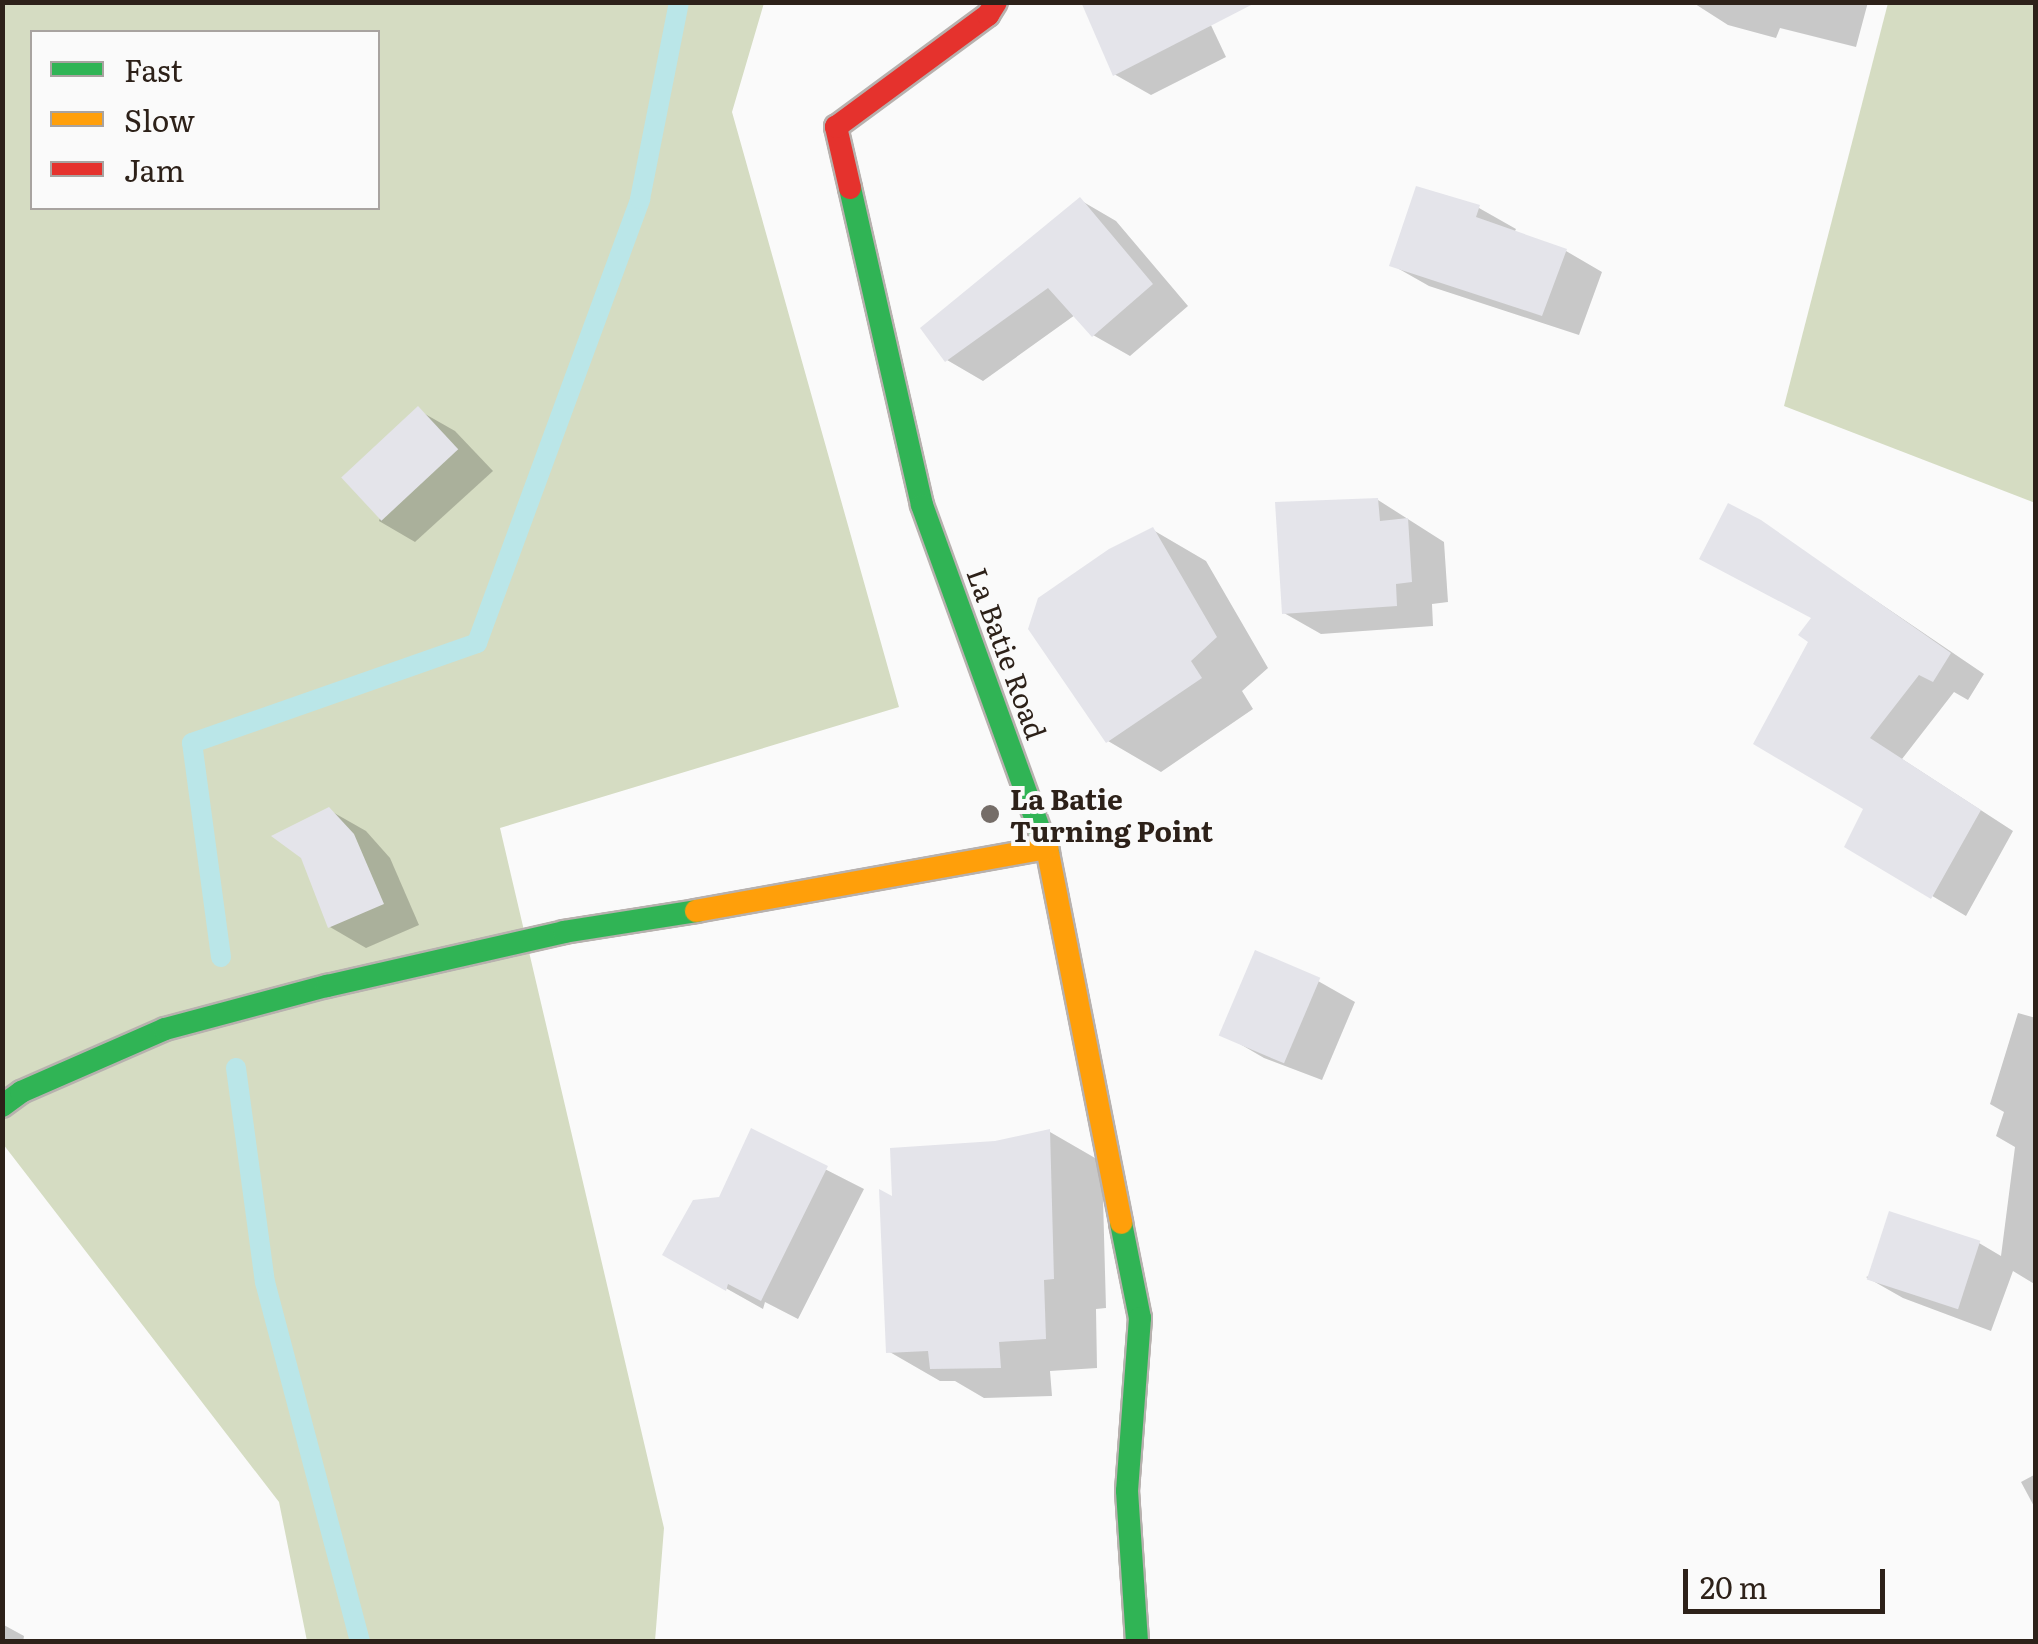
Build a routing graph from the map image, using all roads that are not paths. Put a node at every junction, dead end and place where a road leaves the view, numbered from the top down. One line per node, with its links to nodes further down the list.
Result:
1 (996, 2): 2 (street, La Batie Road)
2 (1046, 848): 3 (street); 4 (street, La Batie Road)
3 (2, 1106)
4 (1138, 1642)

